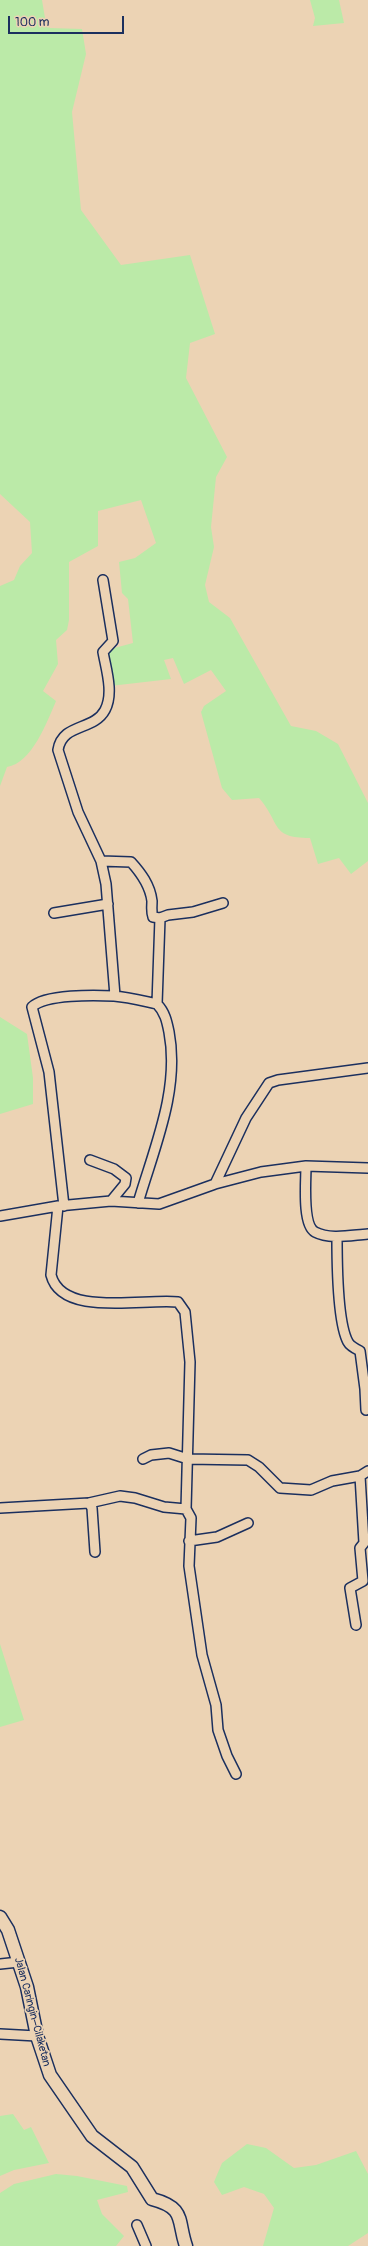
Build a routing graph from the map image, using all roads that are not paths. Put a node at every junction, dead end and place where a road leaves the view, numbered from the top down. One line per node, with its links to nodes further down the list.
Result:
1 (103, 580): 2 (street)
2 (101, 861): 4 (street); 6 (street)
3 (223, 903): 6 (street)
4 (108, 904): 5 (street); 7 (street)
5 (54, 912)
6 (160, 918): 8 (street)
7 (115, 996): 8 (street); 16 (street)
8 (157, 1004): 15 (street)
9 (368, 1068): 13 (street)
10 (90, 1160): 14 (street)
11 (306, 1166): 12 (street); 13 (street); 19 (street)
12 (368, 1168)
13 (215, 1184): 15 (street)
14 (111, 1200): 15 (street); 16 (street)
15 (138, 1203)
16 (61, 1206): 17 (street); 22 (street)
17 (0, 1216)
18 (368, 1234): 19 (street)
19 (337, 1236): 20 (street)
20 (366, 1410)
21 (143, 1459): 22 (street)
22 (188, 1459): 23 (street); 26 (street)
23 (364, 1473): 30 (street)
24 (89, 1502): 25 (street); 26 (street); 29 (street)
25 (0, 1508)
26 (186, 1509): 28 (street)
27 (248, 1522): 28 (street)
28 (189, 1541): 31 (street)
29 (95, 1552)
30 (356, 1625)
31 (236, 1774)
32 (0, 1917): 33 (street, Jalan Caringin–Cilaketan)
33 (19, 1962): 34 (street); 36 (street, Jalan Caringin–Cilaketan)
34 (0, 1964)
35 (0, 2034): 36 (street)
36 (37, 2036): 39 (street, Jalan Caringin–Cilaketan)
37 (137, 2226): 38 (street)
38 (146, 2246)
39 (186, 2246)

